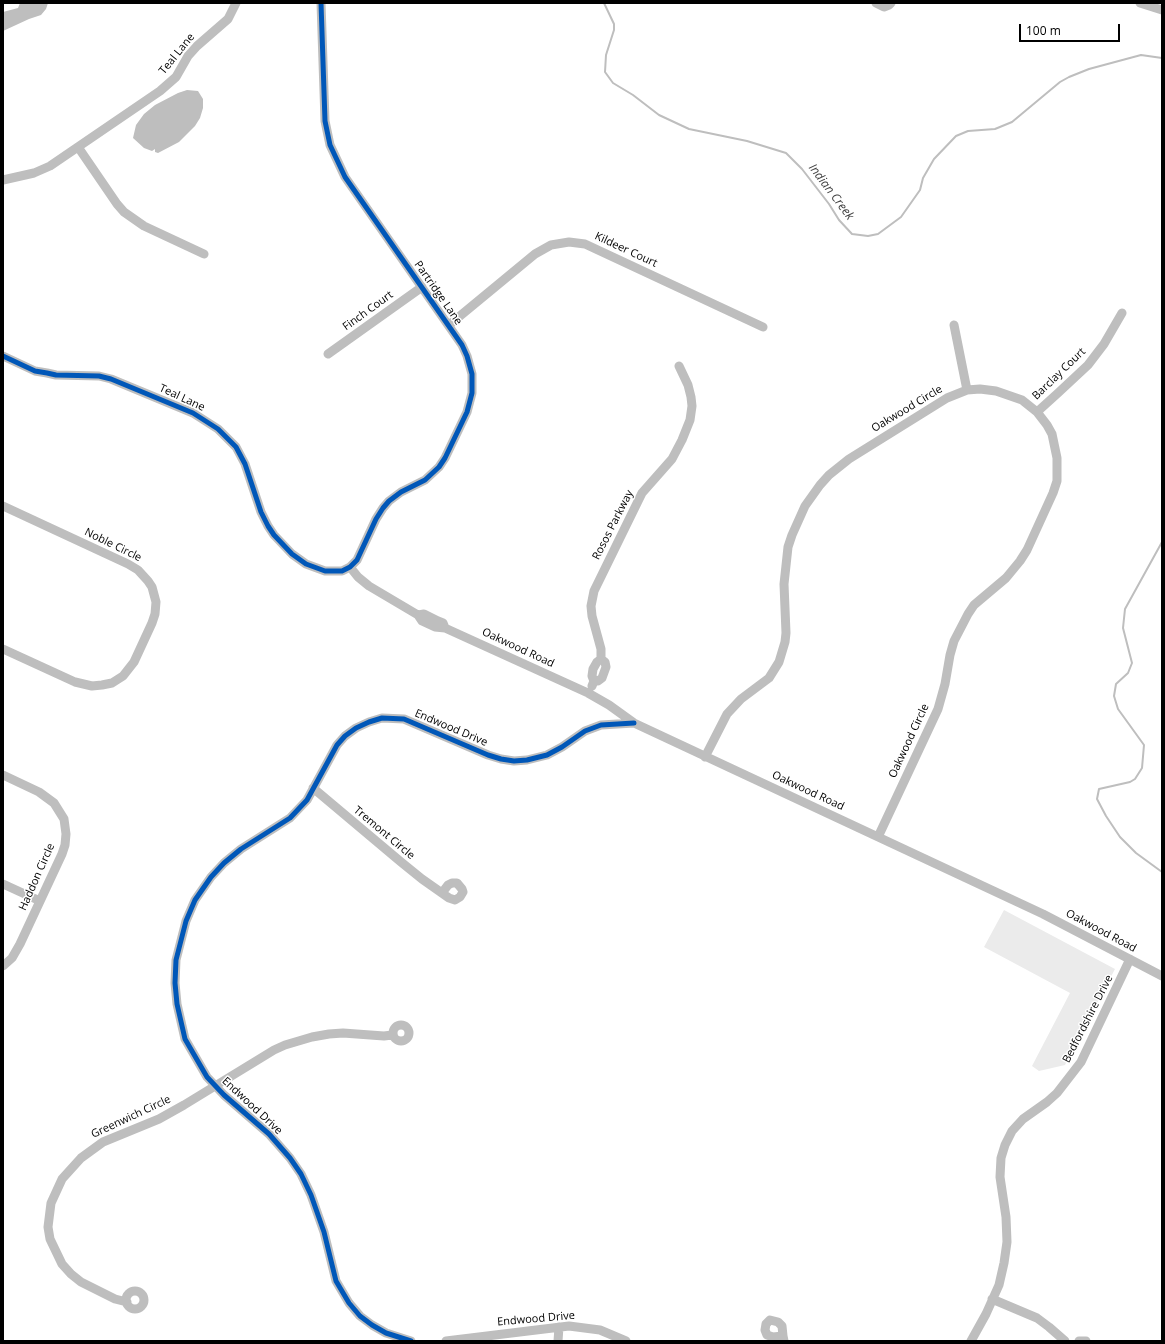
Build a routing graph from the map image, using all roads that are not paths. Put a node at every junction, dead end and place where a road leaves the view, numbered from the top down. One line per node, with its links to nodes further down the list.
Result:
1 (236, 3): 7 (street, Teal Lane)
2 (321, 3): 10 (street, Partridge Lane)
3 (876, 3): 4 (street)
4 (891, 3)
5 (1140, 3): 6 (street)
6 (1162, 10)
7 (78, 147): 8 (street, Teal Lane); 9 (street)
8 (3, 180)
9 (204, 254)
10 (422, 286): 12 (street, Partridge Lane); 15 (street, Finch Court)
11 (1122, 313): 19 (street, Barclay Court)
12 (449, 325): 14 (street, Kildeer Court); 21 (street, Partridge Lane)
13 (954, 325): 18 (street)
14 (763, 327)
15 (328, 354)
16 (3, 356): 21 (street, Teal Lane)
17 (679, 366): 23 (street, Rosos Parkway)
18 (967, 390): 19 (street, Oakwood Circle); 25 (street, Oakwood Circle)
19 (1037, 412): 28 (street, Oakwood Circle)
20 (3, 506): 22 (street, Noble Circle)
21 (350, 567): 23 (street, Oakwood Road)
22 (3, 649)
23 (588, 693): 24 (street, Oakwood Road)
24 (634, 723): 25 (street, Oakwood Road); 27 (street, Endwood Drive)
25 (705, 757): 28 (street, Oakwood Road)
26 (3, 775): 31 (street, Haddon Circle)
27 (313, 788): 30 (street, Tremont Circle); 36 (street, Endwood Drive)
28 (878, 837): 32 (street, Oakwood Road)
29 (3, 884): 31 (street)
30 (442, 893)
31 (40, 901): 33 (street, Haddon Circle)
32 (1130, 959): 34 (street, Oakwood Road); 37 (street, Bedfordshire Drive)
33 (3, 966)
34 (1162, 976)
35 (392, 1035): 36 (street, Greenwich Circle)
36 (216, 1086): 38 (street, Greenwich Circle); 40 (street, Endwood Drive)
37 (992, 1299): 44 (street, Bedfordshire Drive); 45 (street)
38 (127, 1302)
39 (560, 1327): 41 (street, Endwood Drive); 42 (street); 43 (street, Endwood Drive)
40 (411, 1341)
41 (446, 1341)
42 (558, 1341)
43 (626, 1341)
44 (971, 1341)
45 (1065, 1341)
46 (1079, 1341): 47 (street)
47 (1086, 1341)

